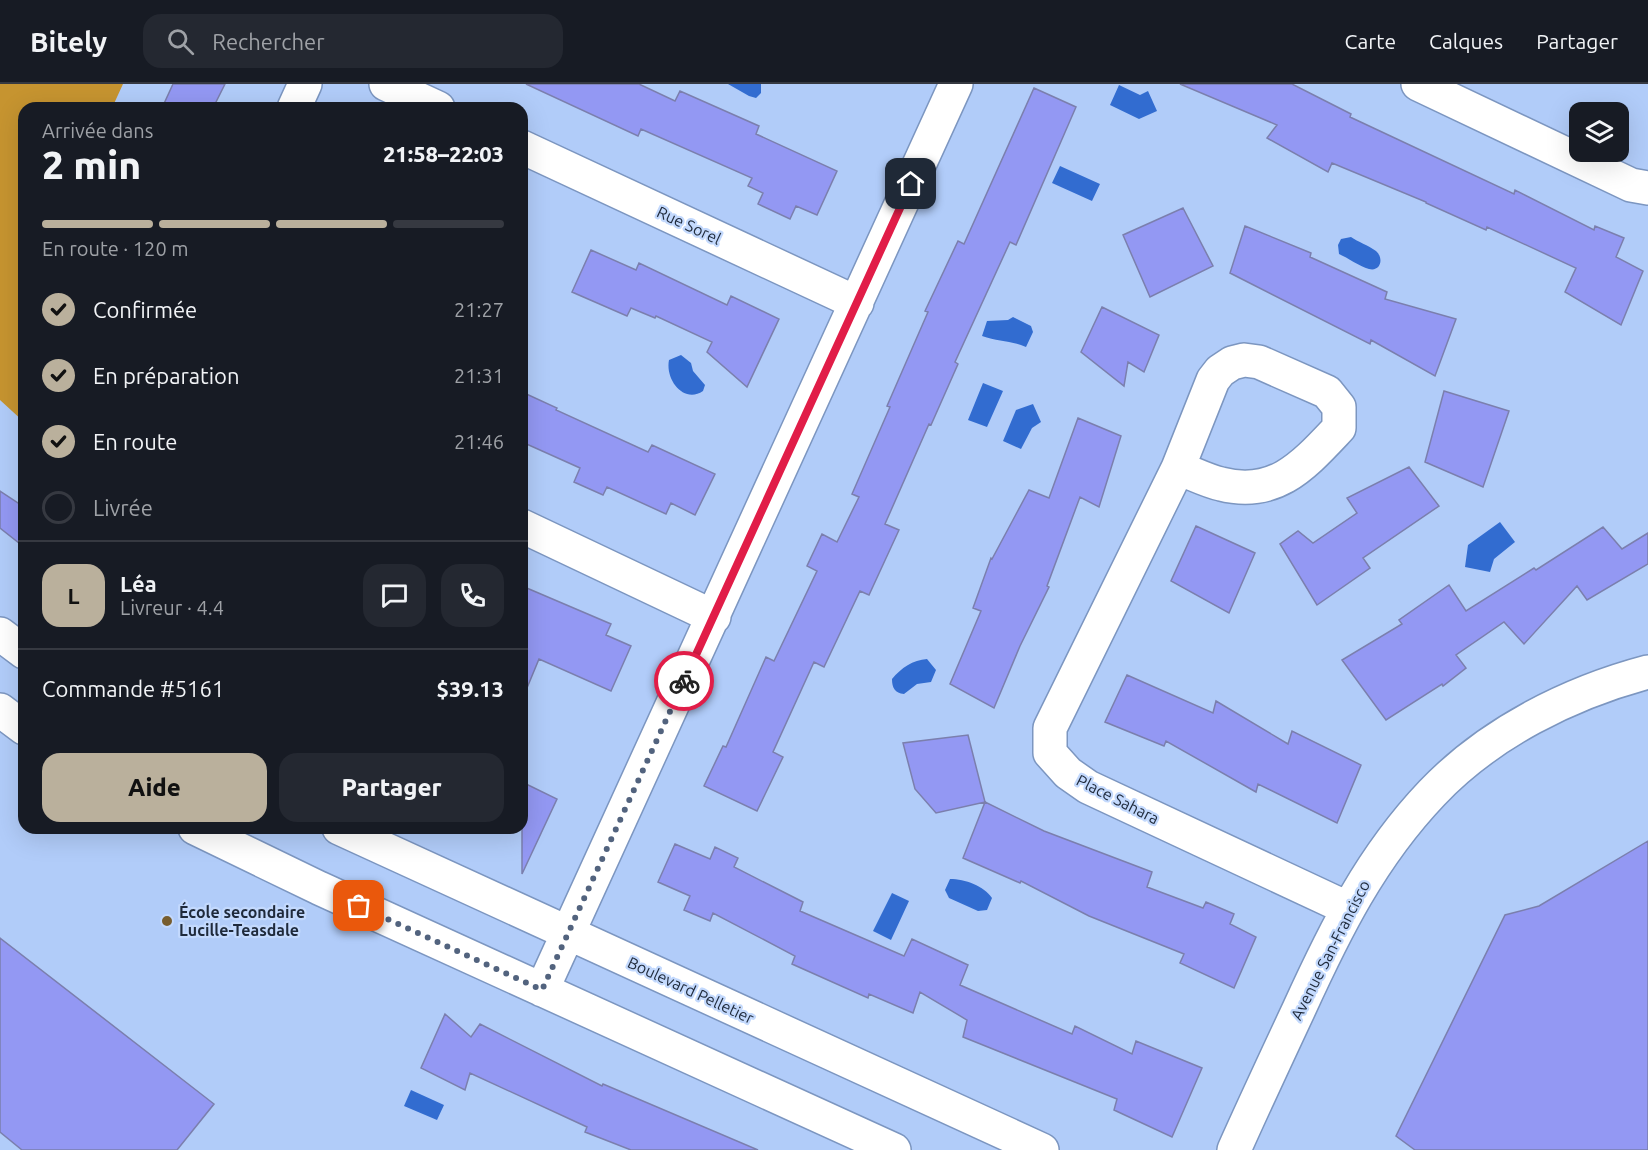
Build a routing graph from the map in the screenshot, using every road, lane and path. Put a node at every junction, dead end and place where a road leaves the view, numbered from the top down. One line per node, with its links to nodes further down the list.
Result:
1 (305, 84): 5 (street)
2 (386, 84): 6 (street)
3 (956, 84): 9 (street)
4 (1418, 84): 8 (street)
5 (297, 102)
6 (425, 102)
7 (528, 150): 9 (street, Rue Sorel)
8 (1648, 188)
9 (857, 303): 12 (street)
10 (1178, 468): 10 (street, Place Sahara); 20 (street, Place Sahara)
11 (528, 529): 12 (street)
12 (714, 617): 21 (street)
13 (0, 634): 14 (street)
14 (18, 648)
15 (1648, 672): 20 (street, Avenue San-Francisco)
16 (0, 710): 17 (street)
17 (18, 724)
18 (207, 834): 22 (street)
19 (352, 834): 21 (street, Boulevard Pelletier)
20 (1347, 908): 25 (street, Avenue San-Francisco)
21 (567, 934): 22 (street); 24 (street, Boulevard Pelletier)
22 (542, 990): 23 (street)
23 (894, 1150)
24 (1042, 1150)
25 (1234, 1150)

